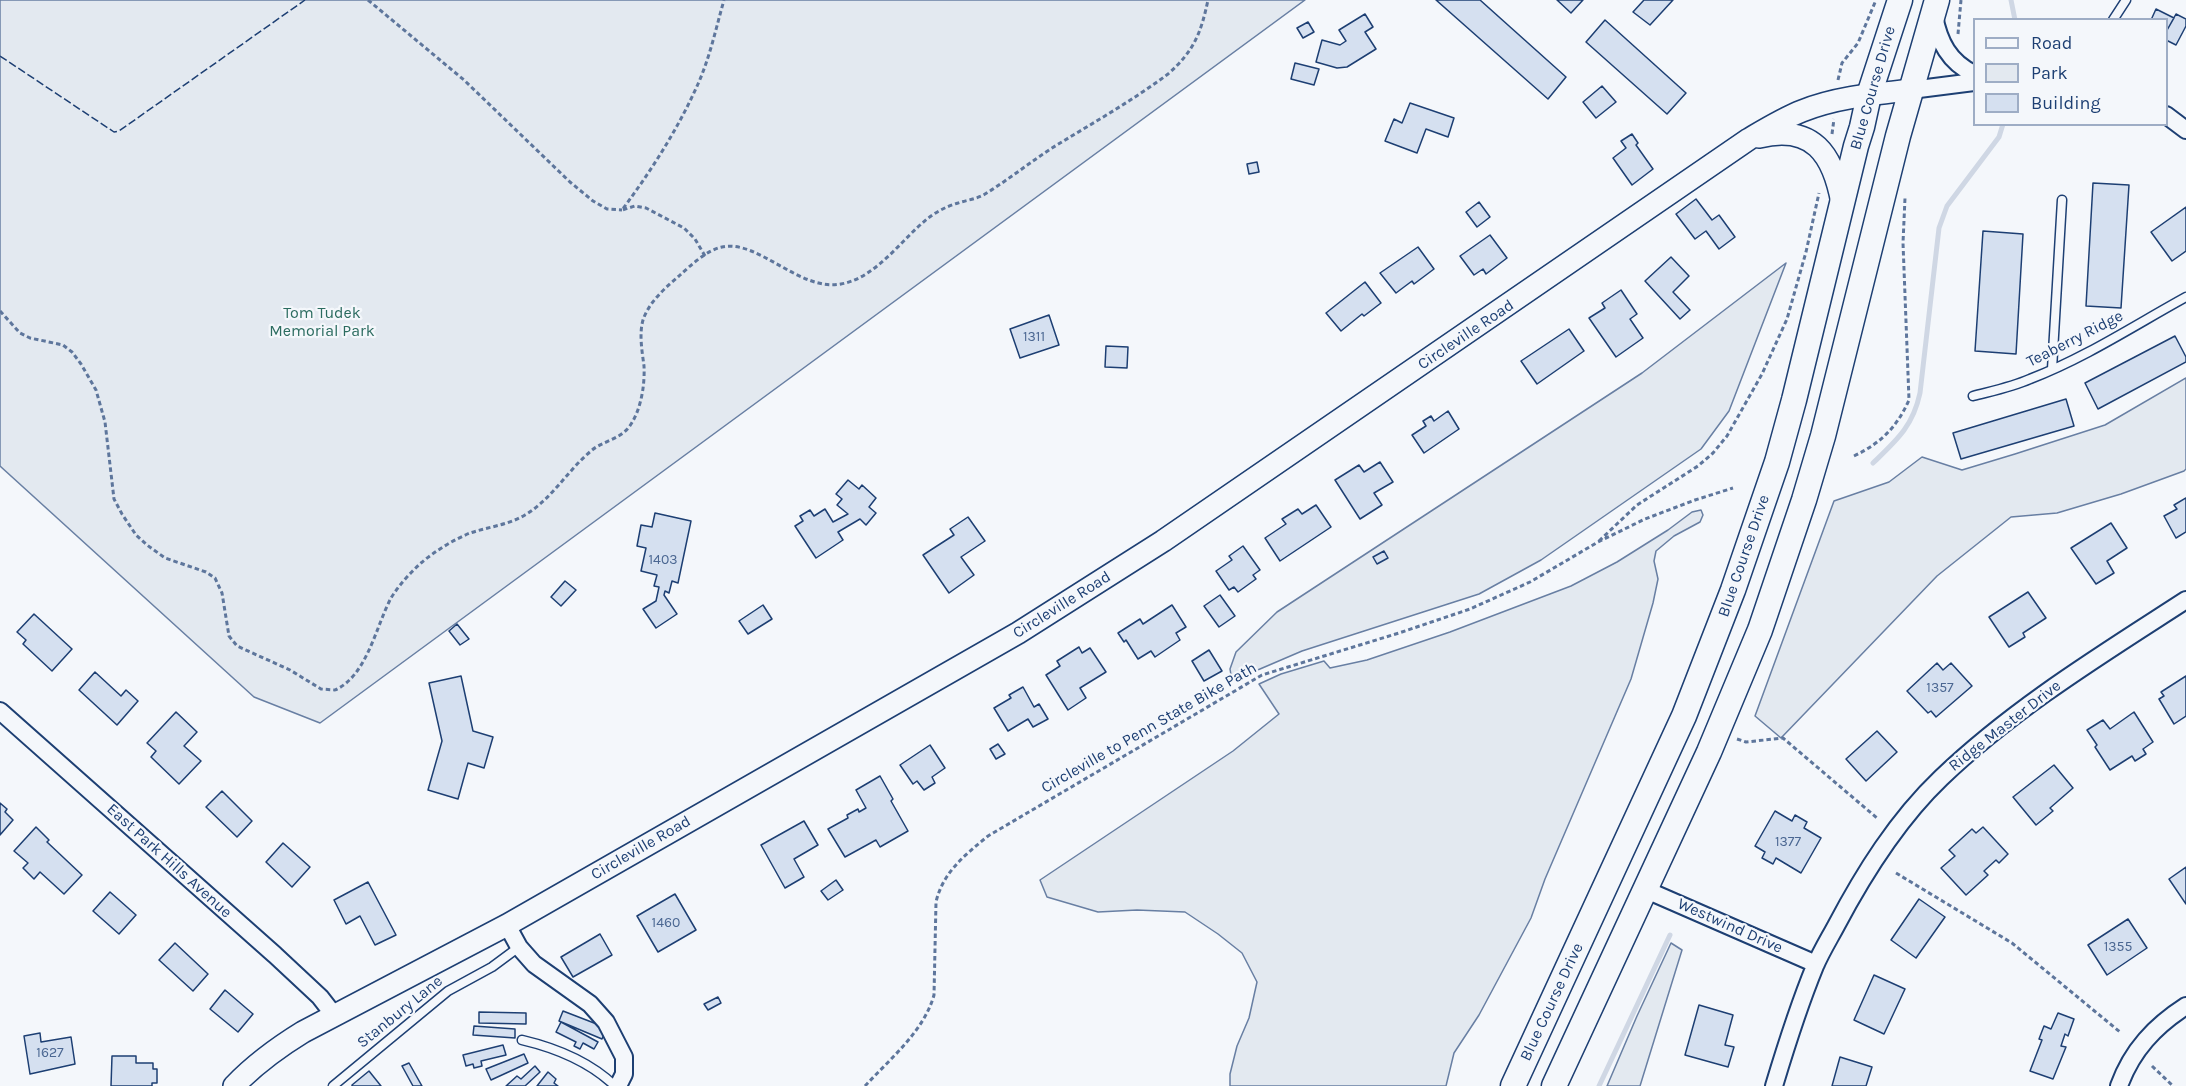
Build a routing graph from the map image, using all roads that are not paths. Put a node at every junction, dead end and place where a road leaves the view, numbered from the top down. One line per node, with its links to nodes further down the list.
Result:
1 (1900, 0): 8 (main road, Blue Course Drive)
2 (2126, 0): 4 (lane)
3 (1935, 6): 5 (street); 7 (main road)
4 (2114, 18)
5 (1973, 73)
6 (1973, 82): 7 (street)
7 (1911, 90): 8 (street, Circleville Road); 19 (main road)
8 (1869, 95): 11 (street, Circleville Road); 13 (main road, Blue Course Drive)
9 (2168, 116): 10 (street)
10 (2186, 130)
11 (1749, 140): 13 (street); 20 (street, Circleville Road)
12 (2062, 200): 15 (lane)
13 (1842, 205): 29 (main road, Blue Course Drive)
14 (2186, 297): 15 (lane, Teaberry Ridge)
15 (2052, 369): 16 (lane, Teaberry Ridge)
16 (1973, 396)
17 (2186, 600): 22 (street, Ridge Master Drive)
18 (0, 711): 24 (street, East Park Hills Avenue)
19 (1644, 889): 22 (street, Westwind Drive); 30 (main road)
20 (507, 925): 21 (street); 24 (street, Circleville Road)
21 (519, 947): 27 (lane, Stanbury Lane); 28 (street)
22 (1816, 964): 31 (street, Ridge Master Drive)
23 (2186, 1006): 32 (street)
24 (334, 1014): 26 (street, Circleville Road)
25 (522, 1040): 28 (lane)
26 (234, 1086)
27 (333, 1086)
28 (617, 1086)
29 (1513, 1086)
30 (1554, 1086)
31 (1774, 1086)
32 (2119, 1086)

